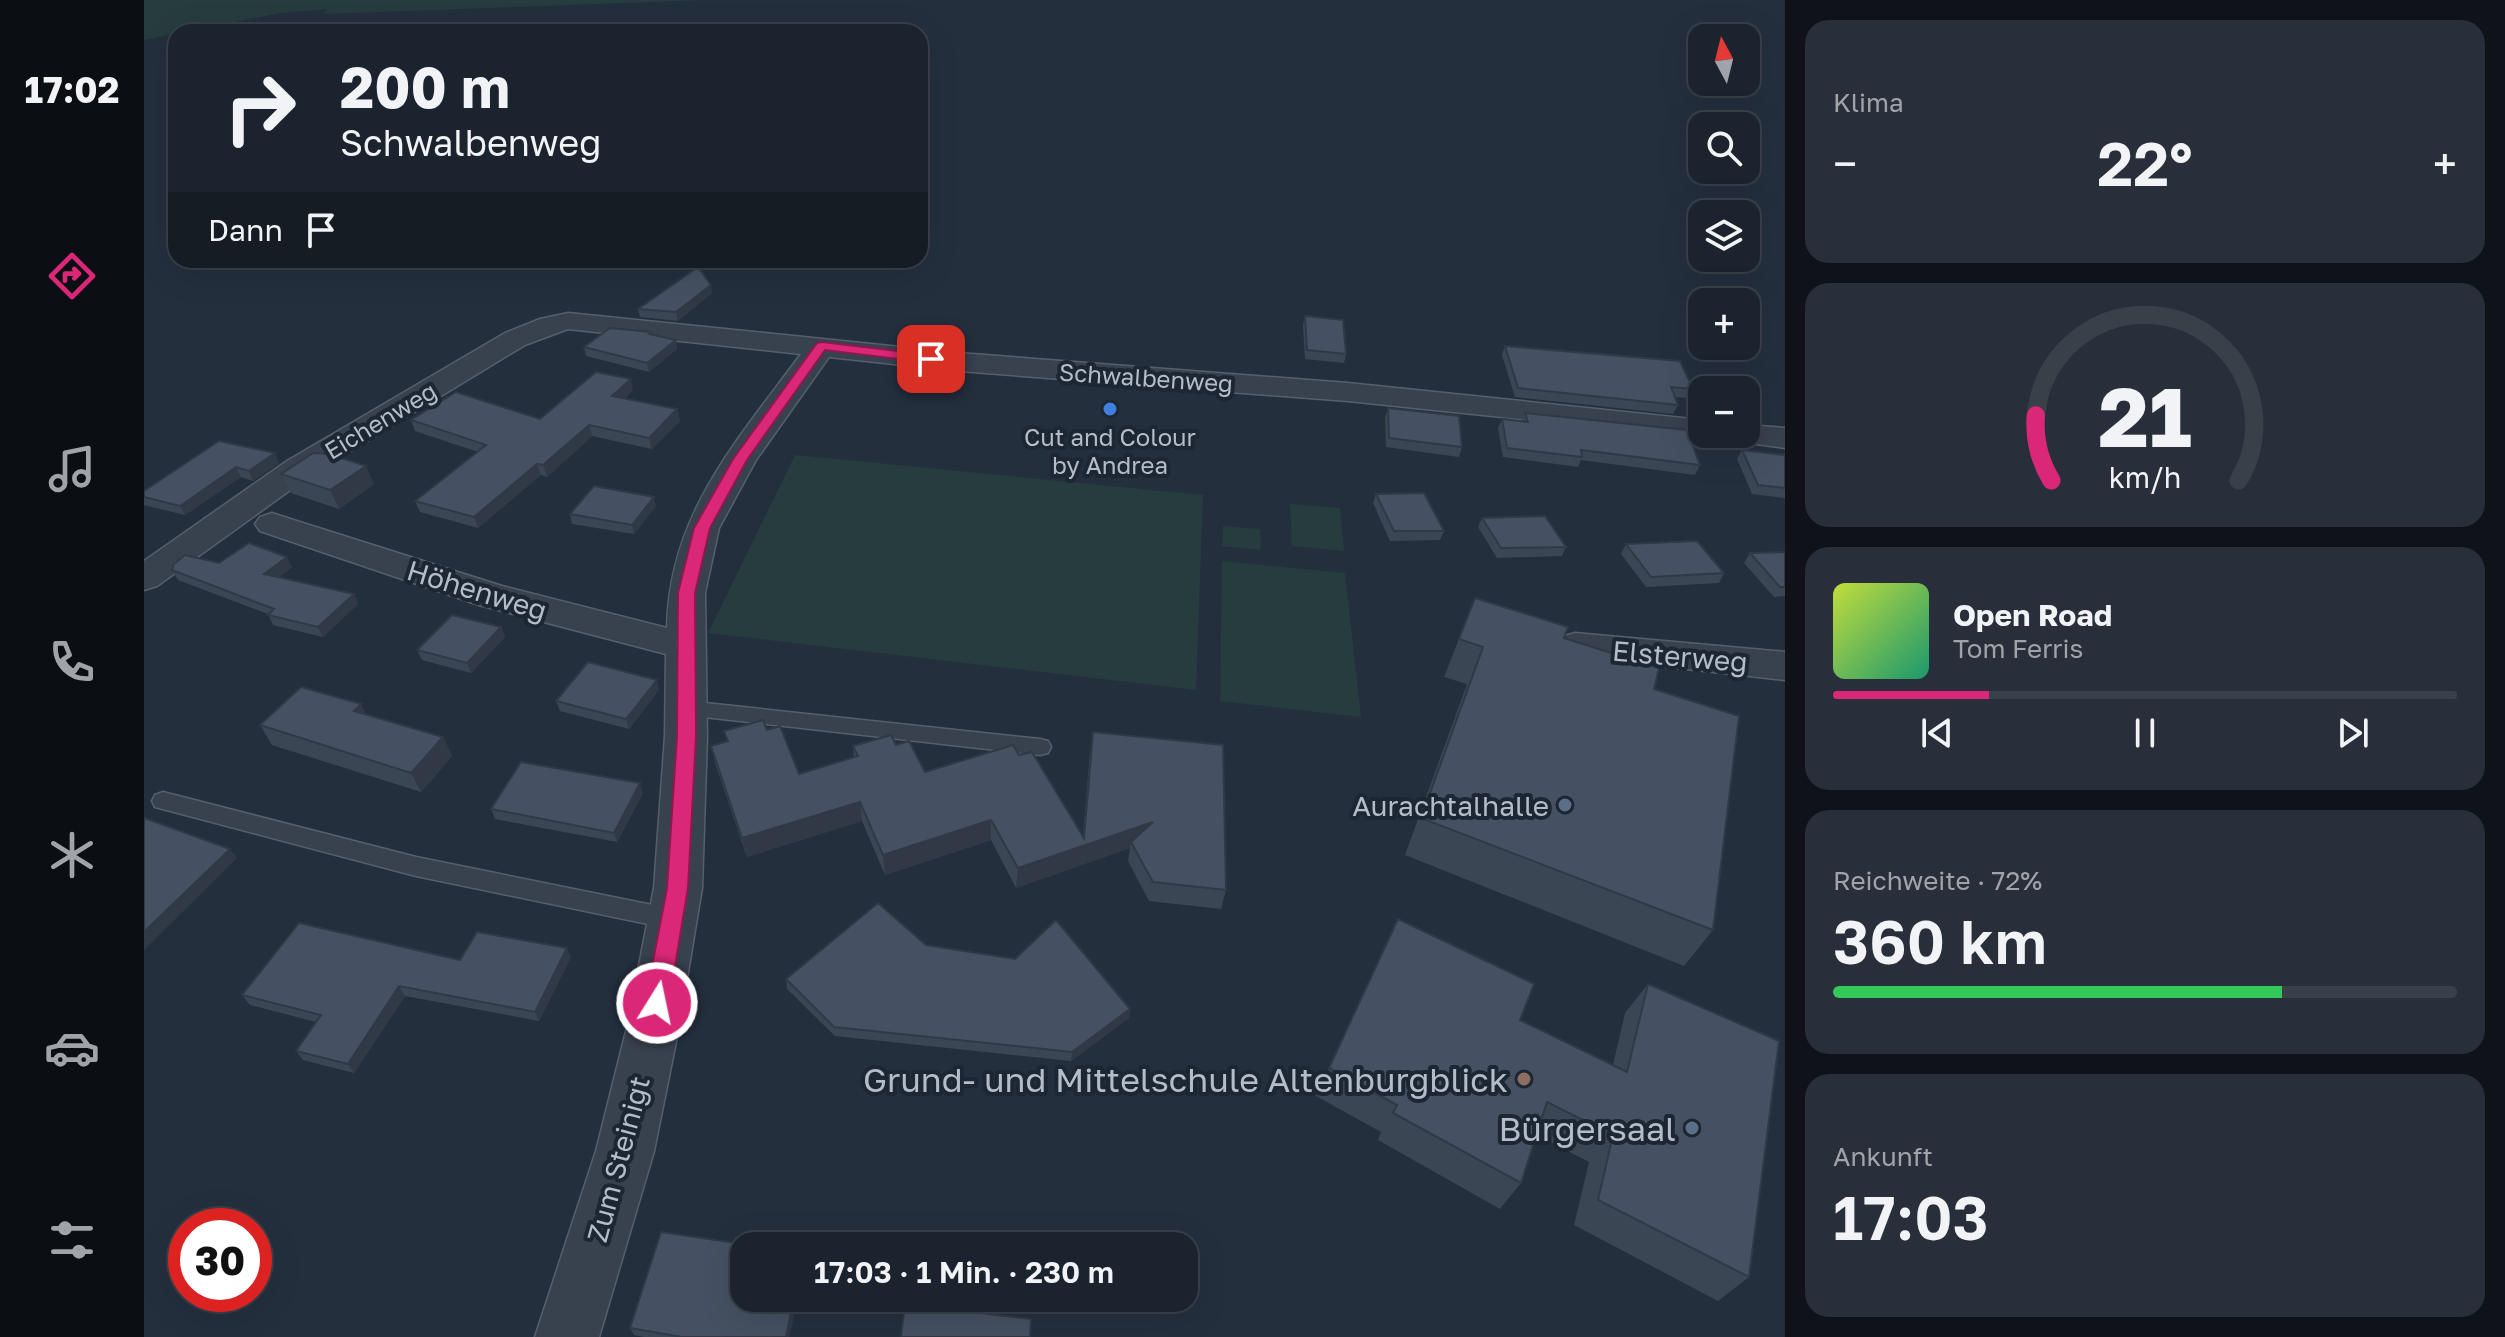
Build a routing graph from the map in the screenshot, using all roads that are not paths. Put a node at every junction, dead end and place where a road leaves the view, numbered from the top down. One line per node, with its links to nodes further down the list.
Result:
1 (591, 322): 2 (street, Schwalbenweg); 7 (street, Eichenweg)
2 (822, 346): 3 (street, Schwalbenweg); 8 (street, Zum Steinigt)
3 (1688, 428)
4 (1760, 436): 5 (street)
5 (1785, 438)
6 (272, 524): 8 (street, Höhenweg)
7 (144, 578)
8 (685, 646): 11 (street, Zum Steinigt)
9 (1575, 646): 10 (street, Elsterweg)
10 (1785, 666)
11 (686, 708): 12 (lane); 14 (street, Zum Steinigt)
12 (1040, 747)
13 (163, 801): 14 (lane)
14 (672, 919): 15 (street, Zum Steinigt)
15 (567, 1337)

